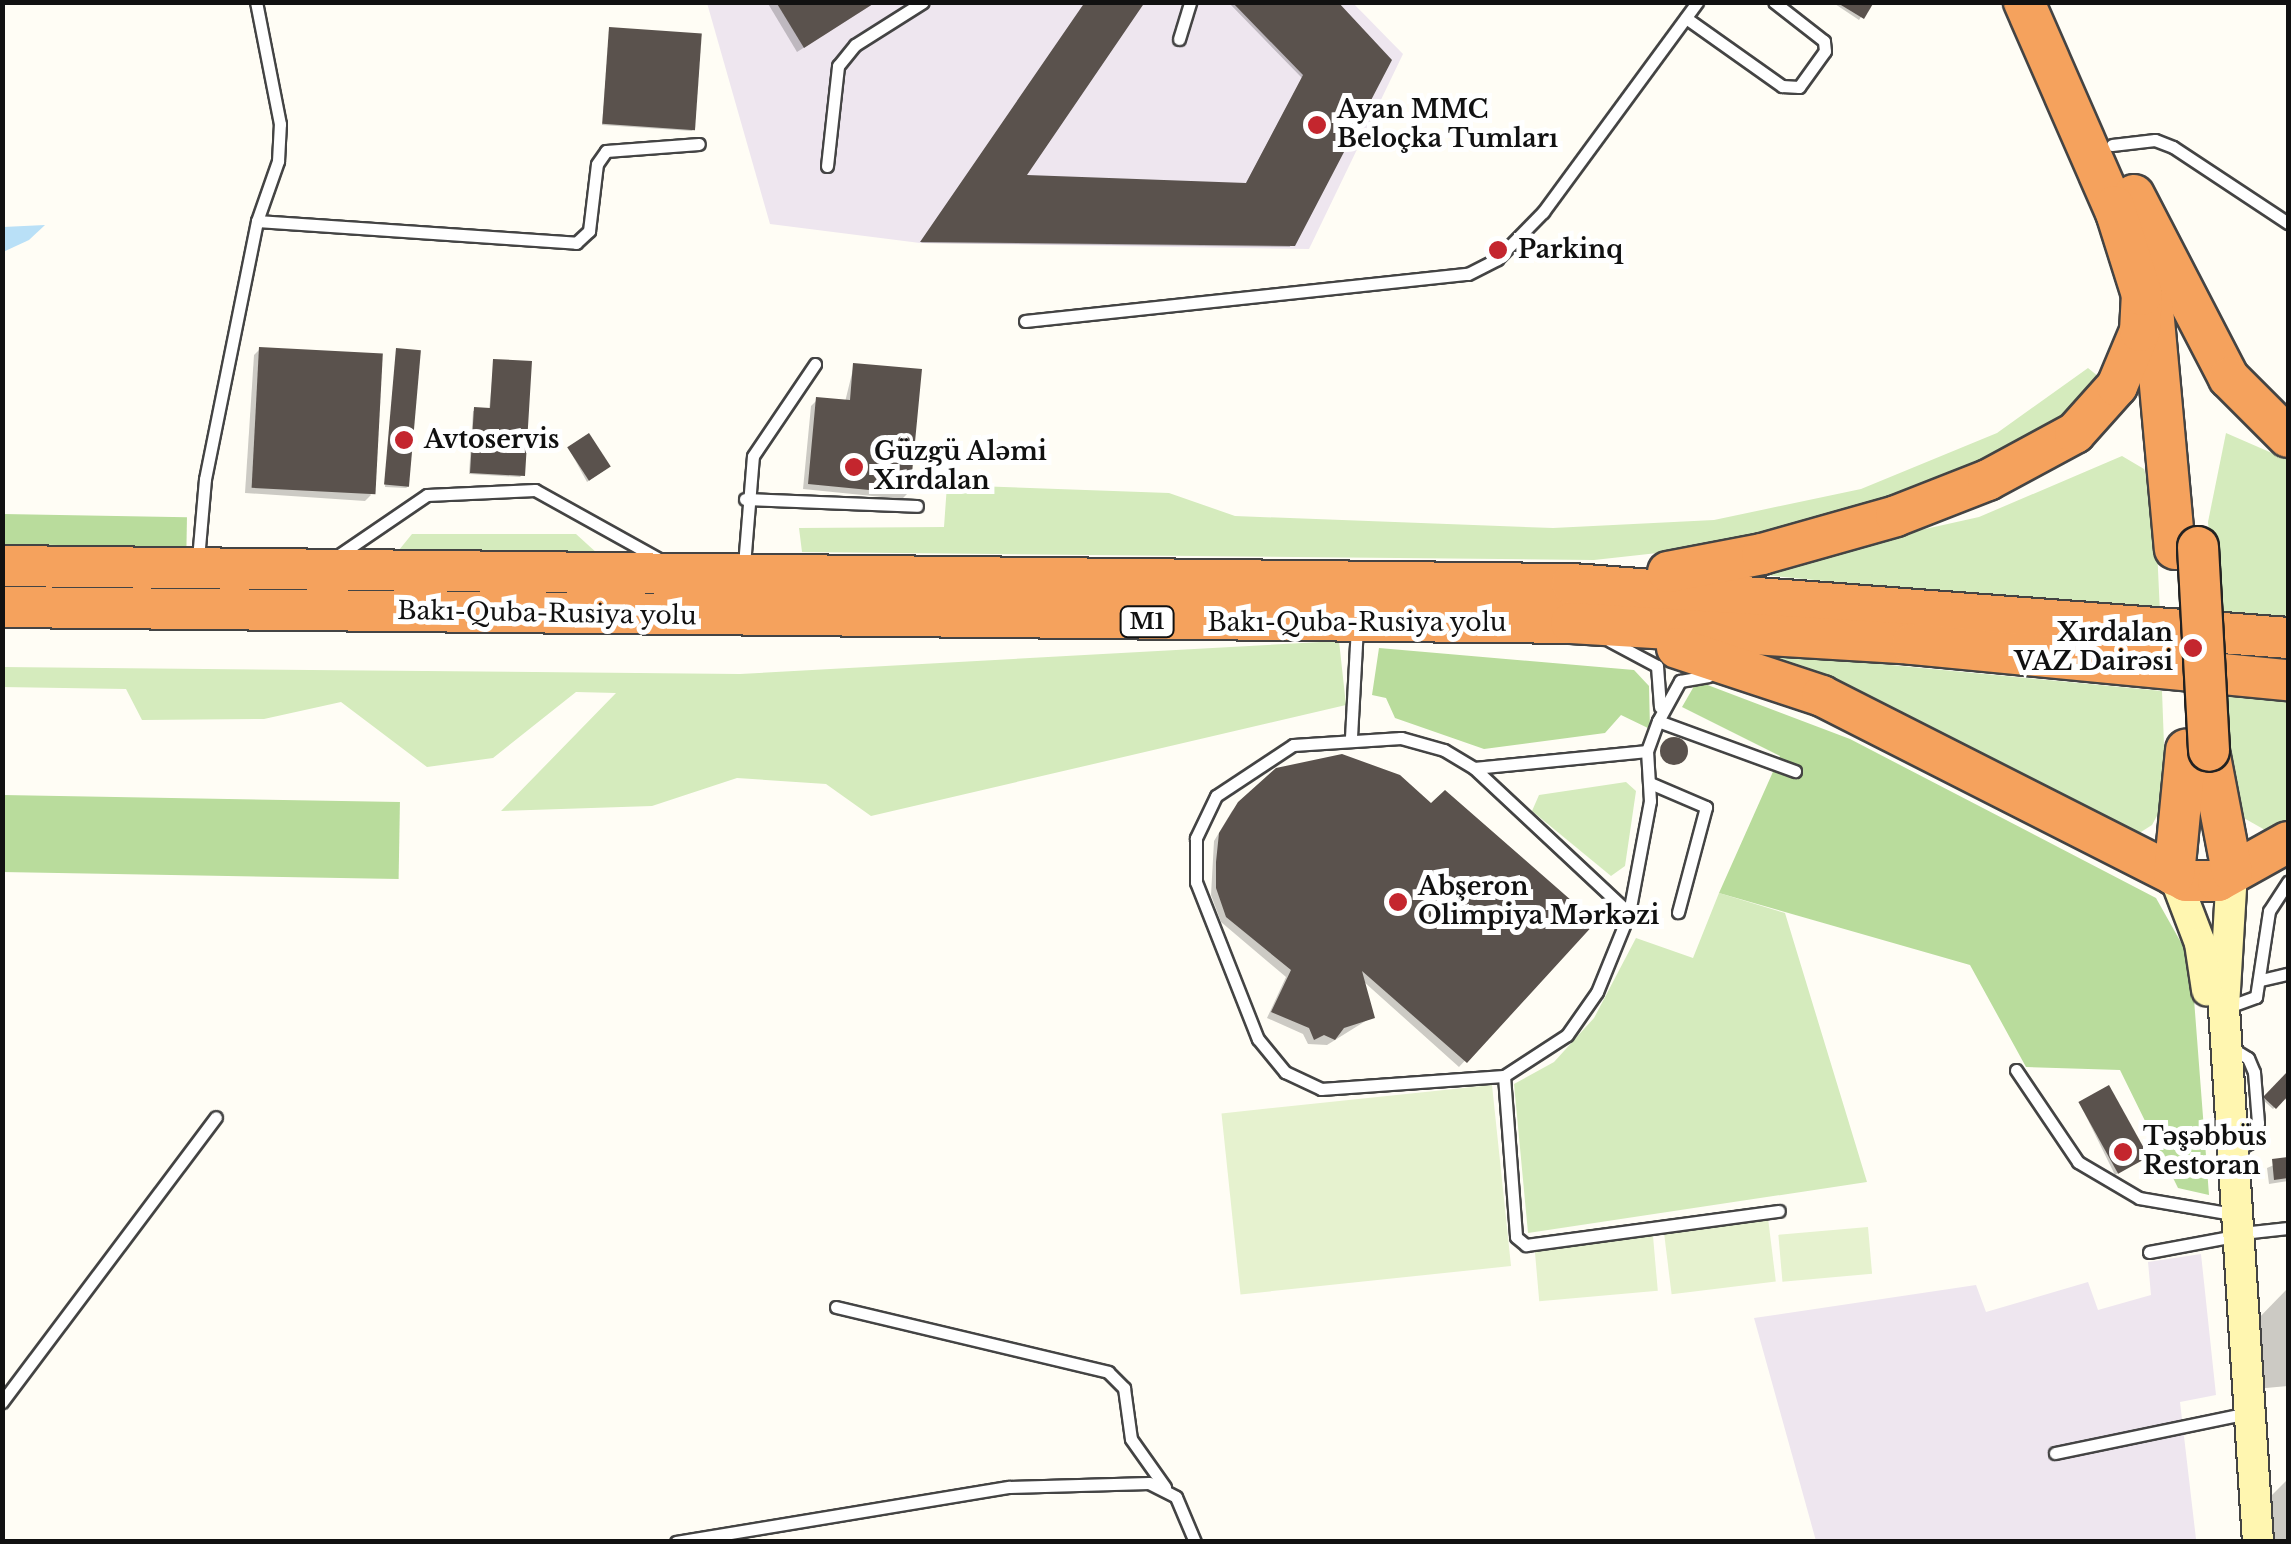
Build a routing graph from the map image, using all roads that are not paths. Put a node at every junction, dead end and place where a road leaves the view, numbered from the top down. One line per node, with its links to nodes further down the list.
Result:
1 (256, 2): 14 (lane)
2 (923, 2): 12 (lane)
3 (1190, 2): 9 (lane)
4 (1697, 2): 8 (lane)
5 (1774, 2): 8 (lane)
6 (2024, 2): 13 (highway)
7 (2052, 2): 11 (highway)
8 (1686, 18): 16 (lane)
9 (1178, 38)
10 (699, 144): 14 (lane)
11 (2112, 146): 13 (highway); 15 (lane)
12 (827, 166)
13 (2124, 200): 18 (highway); 26 (highway); 35 (highway, bridge)
14 (257, 221): 22 (lane)
15 (2288, 223)
16 (1025, 320)
17 (815, 364): 19 (lane)
18 (2288, 437)
19 (745, 499): 20 (lane); 25 (lane)
20 (916, 506)
21 (2, 566): 22 (highway, Bakı-Quba-Rusiya yolu / M1)
22 (198, 568): 23 (highway, Bakı-Quba-Rusiya yolu / M1)
23 (318, 570): 24 (highway, Bakı-Quba-Rusiya yolu / M1); 24 (lane)
24 (684, 574): 25 (highway, Bakı-Quba-Rusiya yolu / M1)
25 (744, 575): 26 (highway, Bakı-Quba-Rusiya yolu / M1)
26 (1571, 604): 28 (highway, Bakı-Quba-Rusiya yolu / M1); 29 (highway, Bakı-Quba-Rusiya yolu / M1); 30 (highway, Bakı-Quba-Rusiya yolu / M1); 32 (lane); 44 (highway)
27 (2, 607): 28 (highway, Bakı-Quba-Rusiya yolu / M1)
28 (1357, 625): 33 (lane)
29 (2288, 638)
30 (2288, 680)
31 (1778, 698): 32 (lane)
32 (1658, 721): 34 (lane); 37 (lane)
33 (1351, 737): 36 (lane); 53 (lane)
34 (1647, 751): 36 (lane); 39 (lane)
35 (2197, 751): 43 (highway); 44 (highway)
36 (1474, 768): 47 (lane)
37 (1795, 771)
38 (1946, 778): 41 (lane)
39 (1650, 783): 46 (lane); 47 (lane)
40 (2288, 842): 43 (highway)
41 (2116, 864)
42 (2133, 872): 44 (lane)
43 (2232, 872): 44 (highway); 50 (main road)
44 (2174, 875): 51 (main road)
45 (2288, 882): 49 (lane)
46 (1678, 912)
47 (1629, 913): 53 (lane)
48 (2288, 974): 49 (lane)
49 (2261, 980): 50 (lane)
50 (2224, 1008): 51 (main road)
51 (2220, 1046): 56 (main road)
52 (2016, 1070): 56 (lane)
53 (1504, 1076): 55 (lane)
54 (216, 1117): 60 (lane)
55 (1779, 1211)
56 (2231, 1228): 57 (lane); 58 (lane); 61 (main road)
57 (2288, 1228)
58 (2149, 1252)
59 (836, 1307): 63 (lane)
60 (2, 1402)
61 (2248, 1413): 62 (lane); 66 (main road)
62 (2056, 1454)
63 (1165, 1487): 64 (lane); 65 (lane)
64 (676, 1542)
65 (1195, 1542)
66 (2258, 1542)

